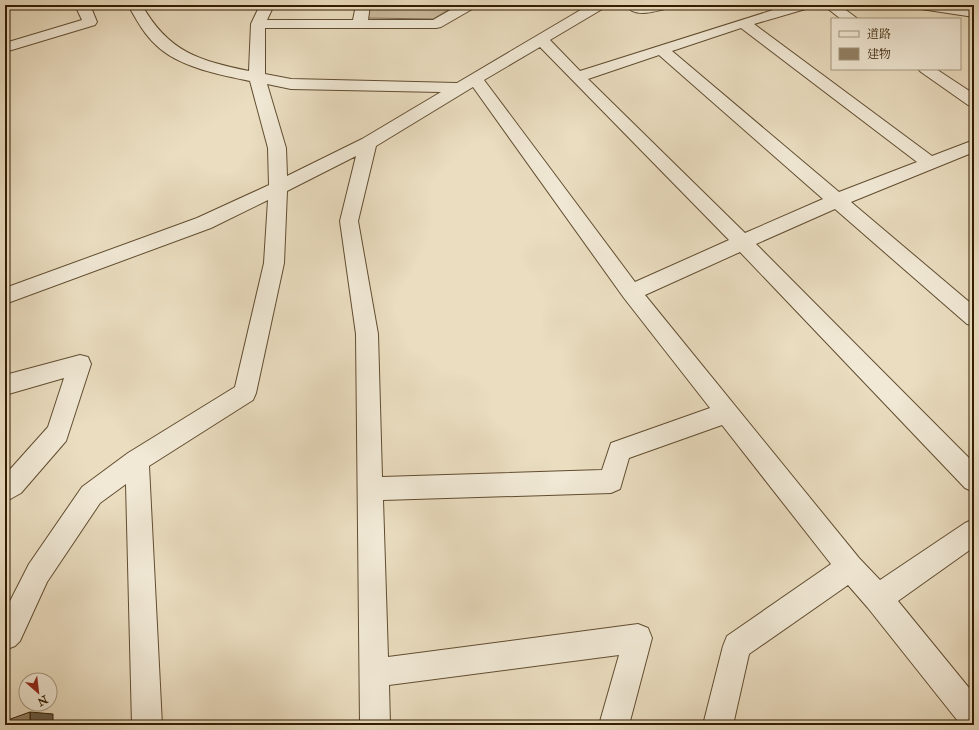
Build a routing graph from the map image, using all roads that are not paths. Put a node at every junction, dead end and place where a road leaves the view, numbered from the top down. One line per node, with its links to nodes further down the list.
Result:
1 (135, 5): 23 (street)
2 (267, 5): 17 (street)
3 (363, 5): 15 (street)
4 (469, 5): 15 (street)
5 (599, 5): 19 (street)
6 (632, 5): 7 (street)
7 (664, 5)
8 (804, 5): 12 (street)
9 (830, 5): 14 (street)
10 (921, 5): 13 (street)
11 (84, 8): 18 (street); 20 (street)
12 (771, 9): 16 (street)
13 (974, 13)
14 (850, 18)
15 (360, 23): 17 (street)
16 (743, 23): 21 (street); 30 (street)
17 (258, 24): 23 (street)
18 (5, 34)
19 (541, 39): 24 (street); 25 (street)
20 (5, 48)
21 (662, 50): 24 (street); 32 (street)
22 (928, 70): 27 (street)
23 (257, 77): 26 (street); 31 (street)
24 (577, 77): 33 (street)
25 (475, 79): 26 (street); 34 (street)
26 (460, 88): 28 (street)
27 (974, 101)
28 (368, 143): 31 (street); 41 (street)
29 (974, 146): 30 (street)
30 (930, 163): 32 (street)
31 (278, 188): 35 (street); 39 (street)
32 (837, 200): 33 (street); 36 (street)
33 (743, 243): 34 (street); 40 (street)
34 (631, 292): 38 (street)
35 (5, 296)
36 (974, 318)
37 (5, 385): 42 (street)
38 (726, 413): 41 (street); 44 (street)
39 (137, 461): 46 (street); 49 (street)
40 (974, 480)
41 (369, 489): 47 (street)
42 (5, 490)
43 (974, 532): 45 (street)
44 (850, 567): 45 (street); 52 (street)
45 (878, 598): 48 (street)
46 (5, 636)
47 (374, 673): 50 (street); 51 (street)
48 (974, 717)
49 (147, 725)
50 (375, 725)
51 (614, 725)
52 (718, 725)

